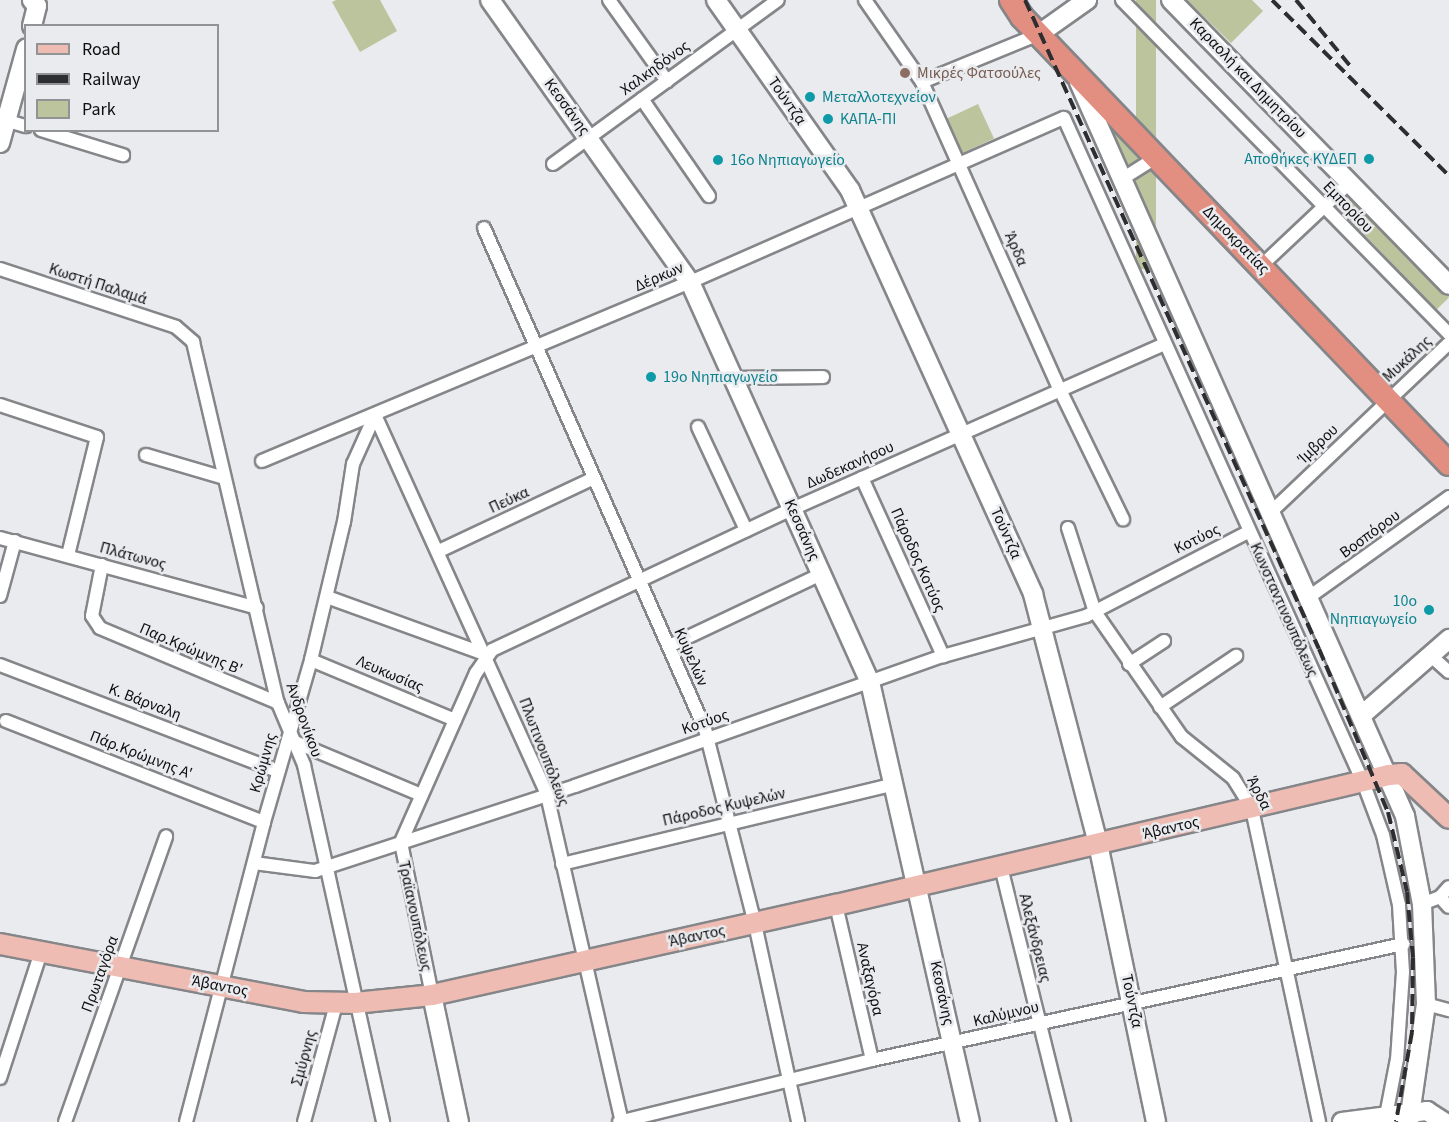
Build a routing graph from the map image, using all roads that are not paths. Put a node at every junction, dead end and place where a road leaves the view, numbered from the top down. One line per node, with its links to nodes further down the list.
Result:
1 (490, 0): 24 (street, Κεσσάνης)
2 (609, 0): 17 (street)
3 (716, 0): 13 (street, Τούντζα)
4 (778, 0): 13 (street, Χαλκηδόνος)
5 (865, 0): 18 (street, Άρδα)
6 (995, 0): 11 (highway, Δημοκρατίας)
7 (1087, 0): 14 (street)
8 (1122, 0): 33 (street, Εμπορίου)
9 (1171, 0): 31 (street, Καραολή και Δημητρίου)
10 (34, 3): 12 (street)
11 (1016, 8): 14 (highway, Δημοκρατίας)
12 (32, 24)
13 (737, 30): 17 (street, Χαλκηδόνος); 34 (street, Τούντζα)
14 (1039, 34): 16 (highway, Δημοκρατίας); 18 (street)
15 (24, 55): 20 (street)
16 (1075, 72): 27 (highway, Δημοκρατίας); 30 (street)
17 (667, 81): 19 (street, Χαλκηδόνος)
18 (922, 82): 28 (street, Άρδα)
19 (642, 99): 24 (street, Χαλκηδόνος); 32 (street)
20 (3, 119): 22 (street); 25 (street)
21 (1066, 120): 28 (street, Δέρκων); 43 (street, Κωνσταντινουπόλεως)
22 (24, 125)
23 (48, 132): 26 (street)
24 (588, 137): 29 (street, Χαλκηδόνος); 38 (street, Κεσσάνης)
25 (0, 143)
26 (123, 155)
27 (1157, 157): 30 (street); 36 (highway, Δημοκρατίας)
28 (960, 163): 34 (street, Δέρκων); 47 (street, Άρδα)
29 (553, 164)
30 (1122, 179): 61 (street)
31 (1350, 182): 33 (street); 39 (street, Καραολή και Δημητρίου)
32 (709, 196)
33 (1324, 206): 36 (street); 41 (street, Εμπορίου)
34 (858, 207): 38 (street, Δέρκων); 52 (street, Τούντζα)
35 (484, 228): 44 (street, Κυψελών)
36 (1261, 266): 48 (highway, Δημοκρατίας)
37 (0, 269): 40 (street, Κωστή Παλαμά)
38 (690, 282): 44 (street, Δέρκων); 46 (street, Κεσσάνης)
39 (1449, 285)
40 (185, 332): 56 (street, Ανδρονίκου)
41 (1449, 334)
42 (1449, 343): 48 (street, Μυκάλης)
43 (1164, 344): 47 (street, Δωδεκανήσου); 65 (street, Κωνσταντινουπόλεως)
44 (536, 347): 50 (street, Δέρκων); 57 (street, Κυψελών)
45 (823, 377): 46 (street)
46 (734, 378): 60 (street, Κεσσάνης)
47 (1060, 390): 52 (street, Δωδεκανήσου); 62 (street, Άρδα)
48 (1388, 399): 55 (highway, Δημοκρατίας); 61 (street, Ίμβρου)
49 (0, 405): 69 (street)
50 (375, 415): 54 (street, Δέρκων); 68 (street, Πλωτινουπόλεως); 74 (street, Κρώμνης)
51 (698, 427): 64 (street)
52 (961, 435): 58 (street, Δωδεκανήσου); 78 (street, Τούντζα)
53 (146, 455): 56 (street)
54 (262, 461)
55 (1449, 464)
56 (224, 478): 76 (street, Ανδρονίκου)
57 (594, 478): 68 (street, Πεύκα); 72 (street, Κυψελών)
58 (862, 478): 60 (street, Δωδεκανήσου); 84 (street, Πάροδος Κοτύος)
59 (1449, 497): 75 (street, Βοσπόρου)
60 (792, 509): 64 (street, Δωδεκανήσου); 71 (street, Κεσσάνης)
61 (1271, 512): 75 (street)
62 (1123, 519)
63 (1068, 528): 77 (street, Άρδα)
64 (746, 530): 72 (street, Δωδεκανήσου)
65 (1248, 532): 77 (street, Κοτύος); 100 (street, Κωνσταντινουπόλεως)
66 (0, 538): 67 (street, Πλάτωνος)
67 (15, 542): 69 (street, Πλάτωνος); 73 (street)
68 (439, 551): 82 (street, Πλωτινουπόλεως)
69 (68, 555): 70 (street, Πλάτωνος)
70 (102, 565): 76 (street, Πλάτωνος); 91 (street, Παρ.Κρώμνης Β')
71 (821, 574): 81 (street); 90 (street, Κεσσάνης)
72 (639, 580): 81 (street, Κυψελών); 82 (street, Δωδεκανήσου)
73 (0, 596)
74 (327, 597): 82 (street); 86 (street, Κρώμνης)
75 (1310, 597): 93 (street)
76 (257, 608): 91 (street, Ανδρονίκου)
77 (1095, 612): 78 (street, Κοτύος); 87 (street, Άρδα)
78 (1044, 626): 84 (street, Κοτύος); 110 (street, Τούντζα)
79 (1449, 639): 83 (street)
80 (1164, 641): 87 (street)
81 (669, 646): 97 (street, Κυψελών)
82 (487, 655): 94 (street, Τραϊανουπόλεως); 103 (street, Πλωτινουπόλεως)
83 (1430, 655): 89 (street); 93 (street)
84 (944, 656): 90 (street, Κοτύος)
85 (1236, 656): 92 (street)
86 (311, 660): 94 (street, Λευκωσίας); 96 (street, Κρώμνης)
87 (1129, 663): 92 (street, Άρδα)
88 (0, 665): 98 (street, Κ. Βάρναλη)
89 (1449, 672)
90 (870, 681): 97 (street, Κοτύος); 101 (street, Κεσσάνης)
91 (278, 703): 96 (street, Ανδρονίκου)
92 (1160, 707): 104 (street, Άρδα)
93 (1362, 715): 99 (street)
94 (455, 720): 102 (street, Τραϊανουπόλεως)
95 (6, 721): 106 (street, Πάρ.Κρώμνης Α')
96 (292, 737): 98 (street, Κρώμνης); 102 (street); 113 (street, Ανδρονίκου)
97 (708, 739): 103 (street, Κοτύος); 107 (street, Κυψελών)
98 (278, 771): 106 (street, Κρώμνης)
99 (1389, 775): 100 (main road, Άβαντος); 105 (main road); 118 (street)
100 (1363, 782): 104 (main road, Άβαντος); 123 (street, Κωνσταντινουπόλεως)
101 (895, 784): 107 (street, Πάροδος Κυψελών); 115 (street, Κεσσάνης)
102 (421, 795): 109 (street, Τραϊανουπόλεως)
103 (547, 795): 109 (street, Κοτύος); 112 (street, Πλωτινουπόλεως)
104 (1252, 809): 110 (main road, Άβαντος); 127 (street, Άρδα)
105 (1449, 818)
106 (264, 822): 111 (street, Κρώμνης)
107 (729, 823): 112 (street, Πάροδος Κυψελών); 121 (street, Κυψελών)
108 (166, 837): 126 (street, Πρωταγόρα)
109 (401, 842): 113 (street, Κοτύος); 129 (street, Τραϊανουπόλεως)
110 (1098, 844): 114 (main road, Άβαντος); 131 (street, Τούντζα)
111 (254, 863): 113 (street, Κοτύος); 128 (street, Κρώμνης)
112 (562, 864): 125 (street, Πλωτινουπόλεως)
113 (328, 867): 130 (street, Ανδρονίκου)
114 (1001, 867): 115 (main road, Άβαντος); 134 (street, Αλεξάνδρειας)
115 (918, 886): 119 (main road, Άβαντος); 135 (street, Κεσσάνης)
116 (1449, 887): 117 (street)
117 (1440, 897): 118 (street); 120 (street)
118 (1422, 904): 132 (street)
119 (836, 905): 121 (main road, Άβαντος); 136 (street, Αναξαγόρα)
120 (1449, 907)
121 (754, 924): 125 (main road, Άβαντος); 138 (street, Κυψελών)
122 (0, 944): 124 (main road, Άβαντος)
123 (1403, 944): 127 (street, Καλύμνου); 139 (street, Κωνσταντινουπόλεως)
124 (41, 952): 126 (main road, Άβαντος); 137 (street)
125 (584, 959): 129 (main road, Άβαντος); 145 (street, Πλωτινουπόλεως)
126 (119, 967): 128 (main road, Άβαντος); 140 (street, Πρωταγόρα)
127 (1288, 971): 131 (street, Καλύμνου); 150 (street, Άρδα)
128 (222, 987): 130 (main road, Άβαντος); 141 (street, Κρώμνης)
129 (432, 995): 130 (main road, Άβαντος); 144 (street, Τραϊανουπόλεως)
130 (346, 1003): 142 (street, Σμύρνης); 143 (street, Ανδρονίκου)
131 (1133, 1003): 134 (street, Καλύμνου); 149 (street, Τούντζα)
132 (1426, 1004): 133 (street); 139 (street)
133 (1448, 1006)
134 (1039, 1023): 135 (street, Καλύμνου); 148 (street, Αλεξάνδρειας)
135 (953, 1043): 136 (street, Καλύμνου); 147 (street, Κεσσάνης)
136 (872, 1060): 138 (street, Καλύμνου)
137 (0, 1078)
138 (789, 1080): 145 (street, Καλύμνου); 146 (street, Κυψελών)
139 (1398, 1116): 151 (street); 152 (street)
140 (65, 1122)
141 (186, 1122)
142 (304, 1122)
143 (383, 1122)
144 (459, 1122)
145 (621, 1122)
146 (798, 1122)
147 (970, 1122)
148 (1064, 1122)
149 (1156, 1122)
150 (1319, 1122)
151 (1342, 1122)
152 (1444, 1122)

